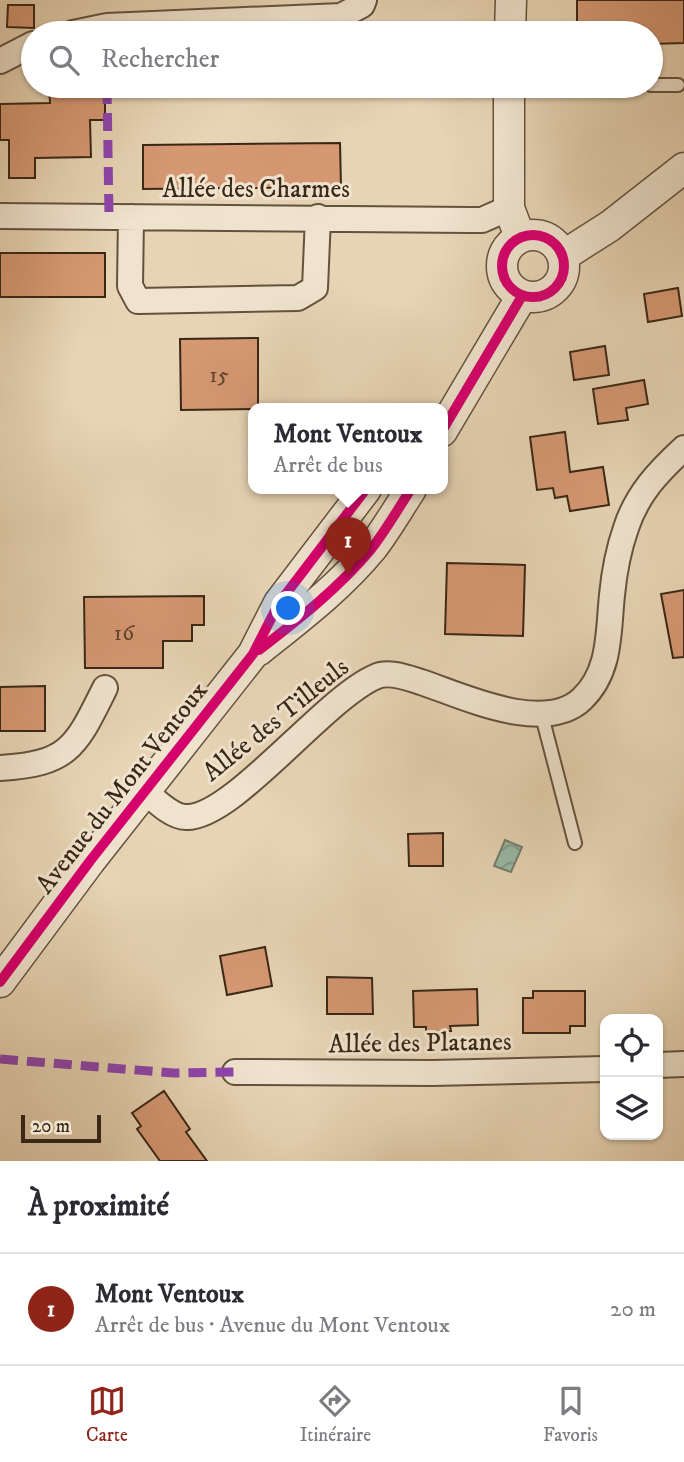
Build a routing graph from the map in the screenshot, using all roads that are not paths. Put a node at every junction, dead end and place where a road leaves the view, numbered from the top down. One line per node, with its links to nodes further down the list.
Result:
1 (364, 0): 3 (street)
2 (511, 0): 4 (street)
3 (224, 21)
4 (510, 21)
5 (21, 50): 6 (street)
6 (0, 61)
7 (678, 85): 8 (lane)
8 (663, 86)
9 (509, 98): 11 (street)
10 (684, 168): 16 (street)
11 (509, 208): 14 (street, Allée des Charmes); 15 (street)
12 (0, 216): 13 (street, Allée des Charmes)
13 (131, 217): 14 (street, Allée des Charmes); 14 (street)
14 (318, 217)
15 (520, 237): 16 (street); 17 (street)
16 (563, 256): 17 (street)
17 (522, 296): 18 (street)
18 (491, 347): 19 (street); 20 (street)
19 (439, 403)
20 (448, 422)
21 (684, 448): 26 (street)
22 (362, 494): 24 (street, Avenue du Mont Ventoux)
23 (408, 494): 24 (street, Avenue du Mont Ventoux)
24 (253, 654): 28 (street, Avenue du Mont Ventoux)
25 (105, 688): 27 (street)
26 (542, 716): 28 (street, Allée des Tilleuls); 29 (lane)
27 (0, 768)
28 (146, 792): 30 (street, Avenue du Mont Ventoux)
29 (575, 843)
30 (0, 982)
31 (684, 1064): 32 (street)
32 (663, 1066)
33 (600, 1069): 34 (street, Allée des Platanes)
34 (235, 1072)

